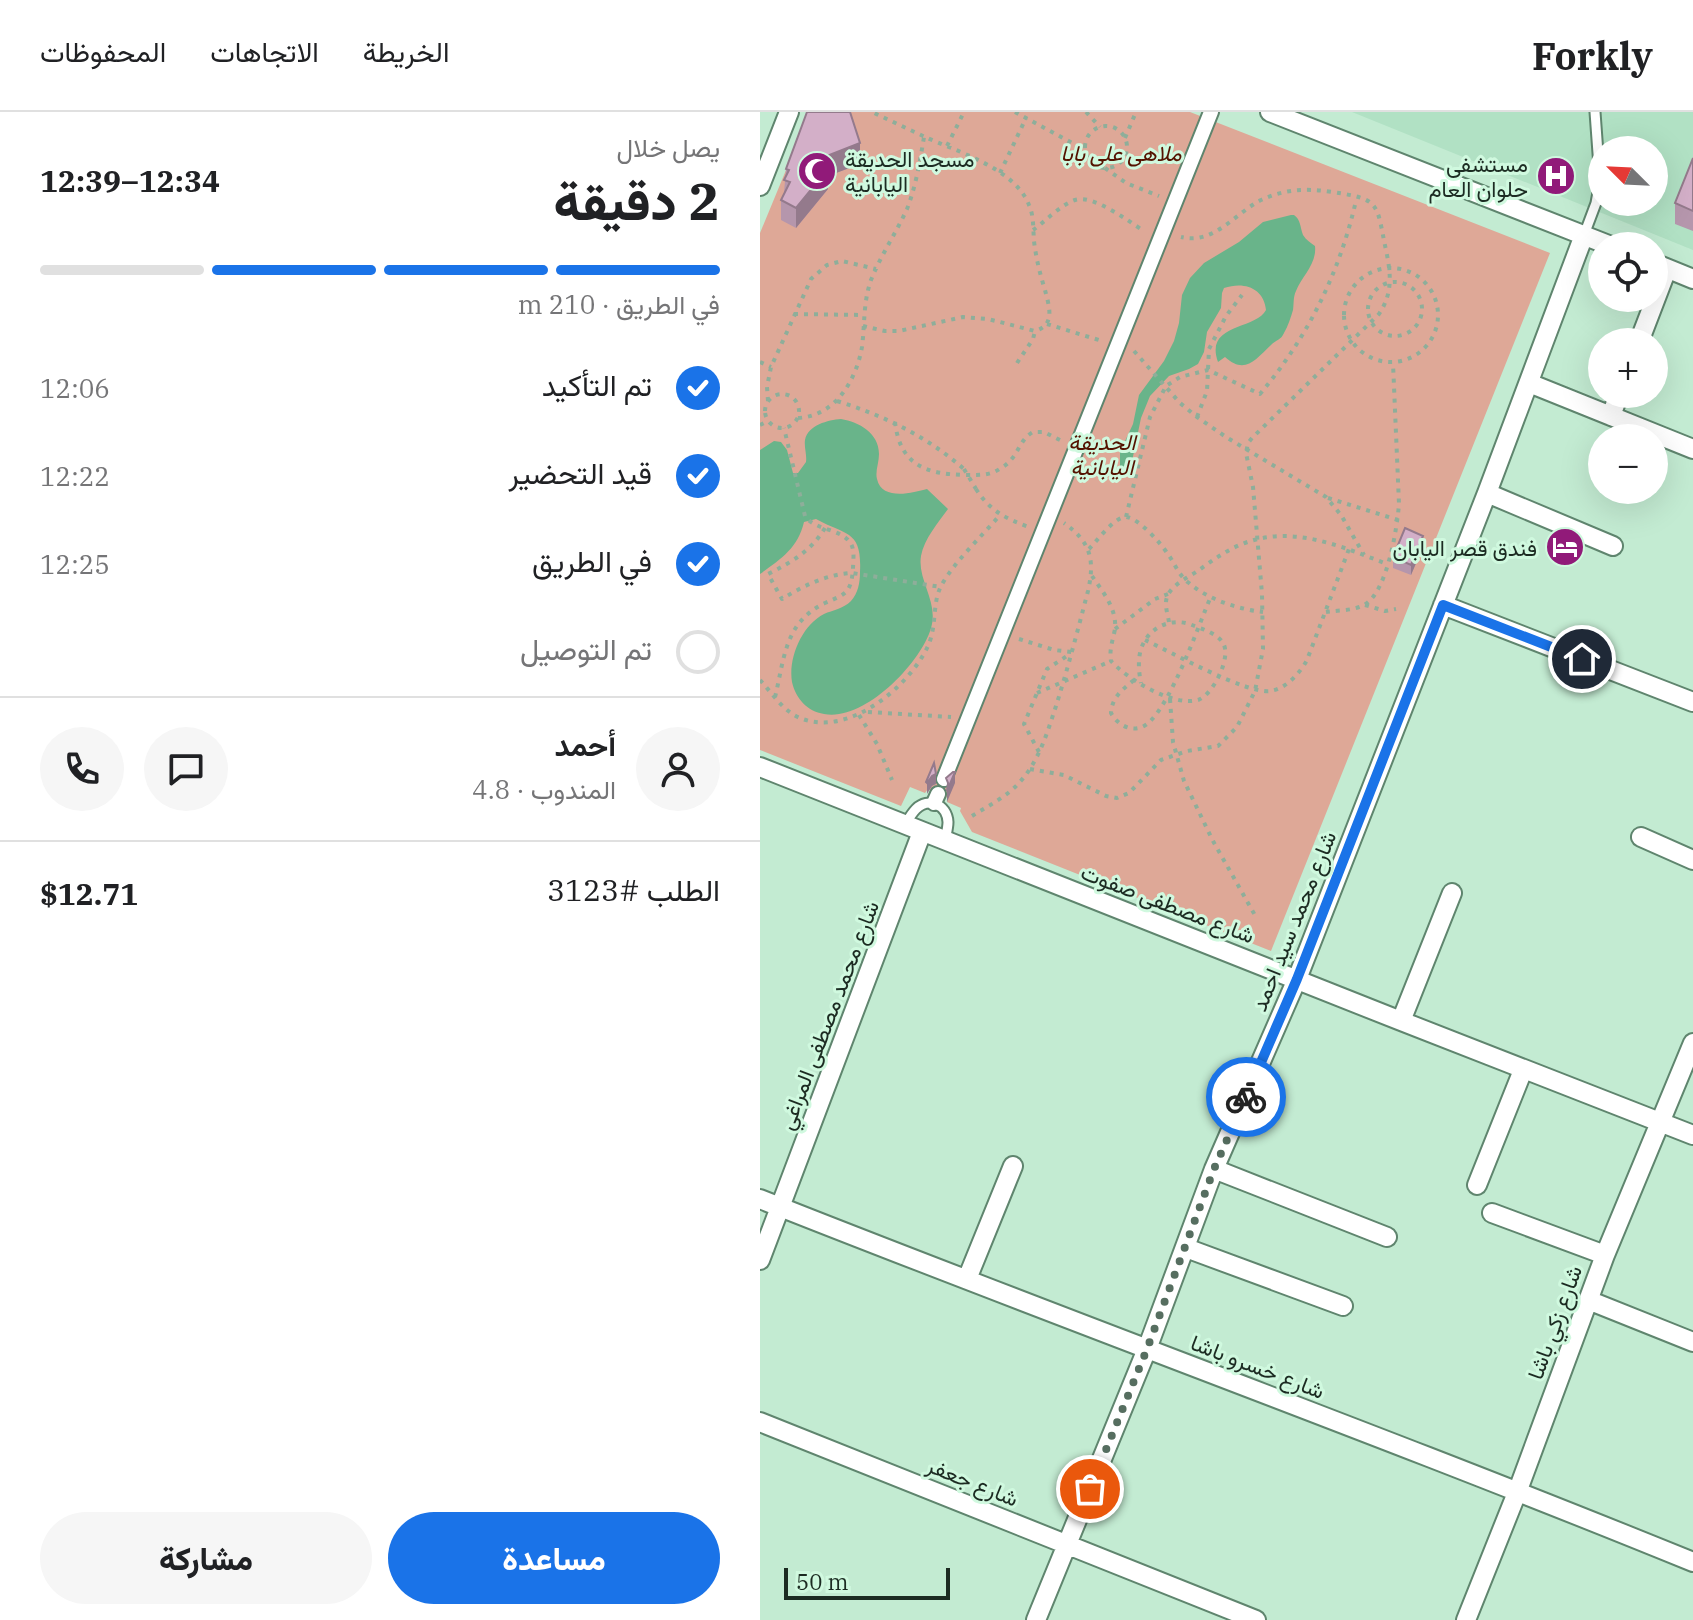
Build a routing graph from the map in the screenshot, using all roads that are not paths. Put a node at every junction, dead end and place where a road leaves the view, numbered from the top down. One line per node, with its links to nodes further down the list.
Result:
1 (789, 112): 5 (street)
2 (1211, 112): 19 (street)
3 (1270, 112): 6 (street)
4 (1595, 112): 6 (lane)
5 (760, 186)
6 (1584, 235): 7 (street); 10 (street, شارع محمد سيد احمد)
7 (1588, 237)
8 (1668, 269): 9 (street)
9 (1693, 279)
10 (1529, 383): 12 (street); 14 (street, شارع محمد سيد احمد)
11 (1614, 408): 12 (street)
12 (1611, 416): 13 (street)
13 (1693, 449)
14 (1487, 493): 15 (street); 16 (street, شارع محمد سيد احمد)
15 (1613, 546)
16 (1443, 605): 17 (street); 25 (street, شارع محمد سيد احمد)
17 (1693, 702)
18 (760, 767): 20 (street, شارع مصطفى صفوت)
19 (944, 779)
20 (914, 829): 22 (street, شارع مصطفى صفوت); 22 (lane); 35 (street, شارع محمد مصطفى المراغي)
21 (1641, 837): 23 (street)
22 (945, 841): 25 (street, شارع مصطفى صفوت)
23 (1693, 860)
24 (1452, 893): 26 (street)
25 (1297, 979): 26 (street, شارع مصطفى صفوت); 32 (street, شارع محمد سيد احمد)
26 (1401, 1021): 28 (street, شارع مصطفى صفوت)
27 (1693, 1043): 29 (street, شارع زكي باشا)
28 (1523, 1070): 29 (street, شارع مصطفى صفوت); 33 (street)
29 (1661, 1122): 30 (street, شارع مصطفى صفوت); 39 (street, شارع زكي باشا)
30 (1693, 1135)
31 (1013, 1166): 41 (street)
32 (1214, 1169): 37 (street); 38 (street, شارع محمد سيد احمد)
33 (1477, 1185)
34 (760, 1199): 35 (street, شارع خسرو باشا)
35 (781, 1207): 40 (street, شارع محمد مصطفى المراغي); 41 (street, شارع خسرو باشا)
36 (1492, 1213): 39 (street)
37 (1387, 1237)
38 (1186, 1248): 43 (street); 45 (street, شارع محمد سيد احمد)
39 (1605, 1255): 42 (street, شارع زكي باشا)
40 (760, 1260)
41 (967, 1279): 45 (street, شارع خسرو باشا)
42 (1588, 1300): 44 (street); 47 (street, شارع زكي باشا)
43 (1343, 1306)
44 (1693, 1342)
45 (1147, 1349): 47 (street, شارع خسرو باشا); 48 (street, شارع محمد سيد احمد)
46 (760, 1422): 48 (street, شارع جعفر)
47 (1518, 1490): 49 (street, شارع خسرو باشا); 52 (street, شارع زكي باشا)
48 (1068, 1544): 50 (street, شارع محمد سيد احمد); 51 (street, شارع جعفر)
49 (1693, 1562)
50 (1036, 1620)
51 (1256, 1620)
52 (1466, 1620)

